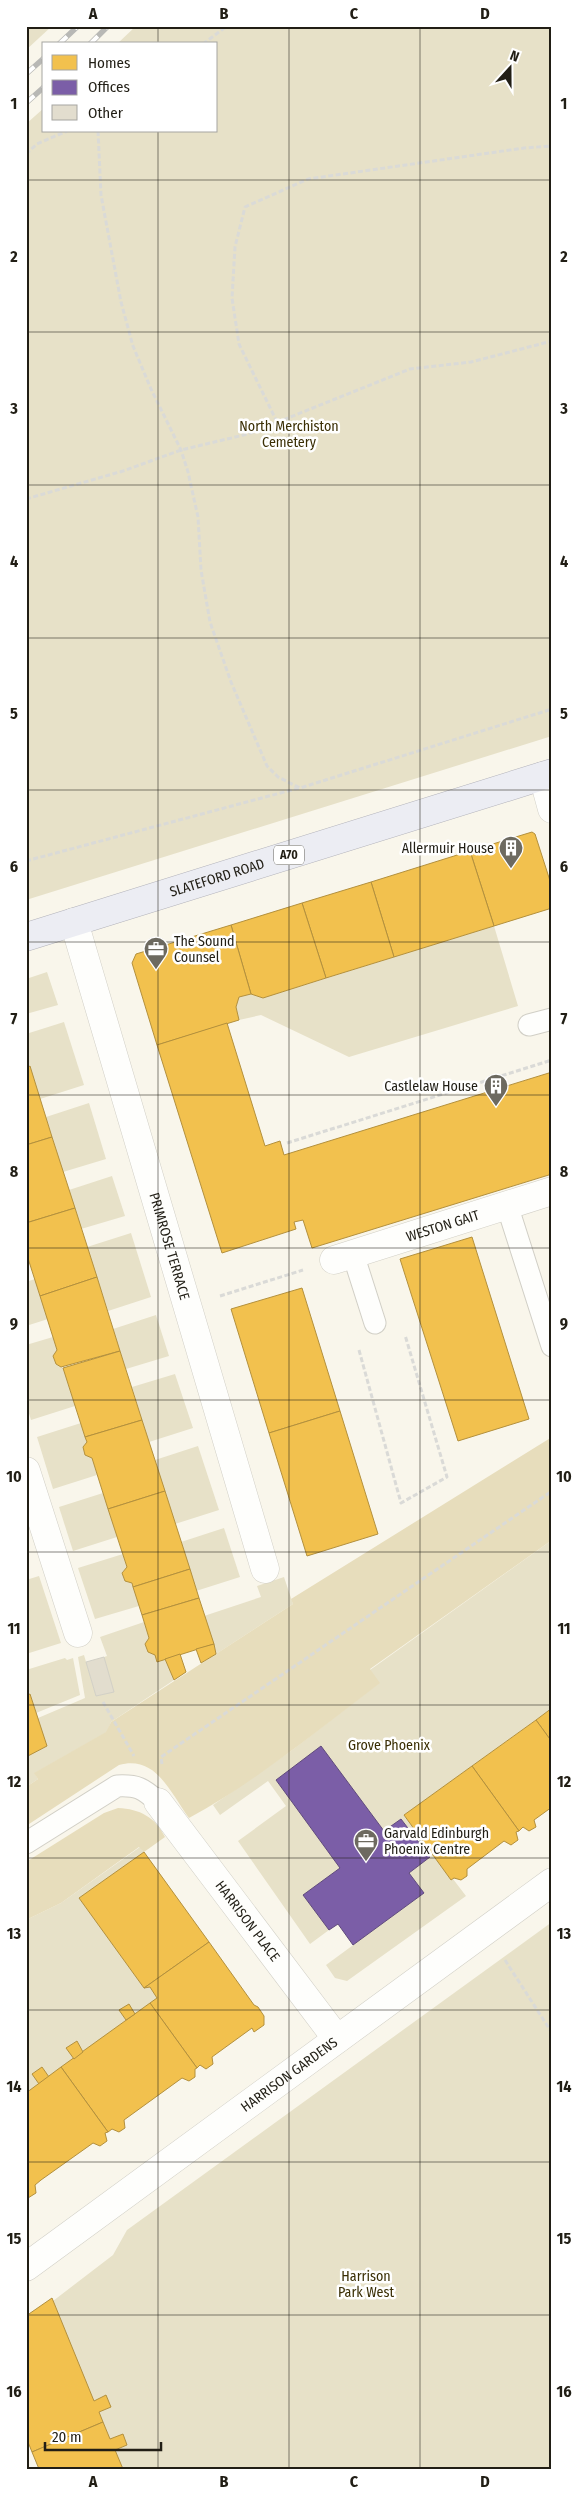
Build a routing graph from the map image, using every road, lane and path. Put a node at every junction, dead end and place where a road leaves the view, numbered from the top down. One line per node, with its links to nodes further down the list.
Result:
1 (228, 26): 2 (path)
2 (206, 42)
3 (65, 132): 6 (path)
4 (98, 132): 9 (path)
5 (552, 146): 8 (path)
6 (26, 154)
7 (552, 341): 8 (path)
8 (277, 422): 9 (path)
9 (181, 450): 10 (path); 13 (path)
10 (26, 500)
11 (552, 709): 13 (path)
12 (547, 775): 14 (street); 16 (main road, SLATEFORD ROAD / A70)
13 (300, 788): 15 (path)
14 (552, 809)
15 (26, 861)
16 (74, 922): 17 (main road, SLATEFORD ROAD / A70); 25 (street, PRIMROSE TERRACE)
17 (26, 937)
18 (552, 1019): 19 (lane)
19 (529, 1025)
20 (552, 1060): 21 (path)
21 (287, 1143)
22 (552, 1190): 23 (street, WESTON GAIT)
23 (507, 1205): 24 (street, WESTON GAIT); 29 (lane)
24 (343, 1257): 25 (path); 26 (lane)
25 (187, 1306): 32 (street, PRIMROSE TERRACE)
26 (375, 1323)
27 (403, 1329): 28 (path)
28 (357, 1344)
29 (552, 1346)
30 (26, 1471): 33 (street)
31 (552, 1492): 35 (path)
32 (265, 1569)
33 (78, 1633)
34 (103, 1702): 35 (path)
35 (152, 1796): 36 (lane); 40 (street, HARRISON PLACE)
36 (26, 1843)
37 (552, 1882): 38 (street, HARRISON GARDENS)
38 (485, 1930): 39 (path); 40 (street, HARRISON GARDENS)
39 (552, 2033)
40 (337, 2039): 41 (street, HARRISON GARDENS)
41 (26, 2267)

